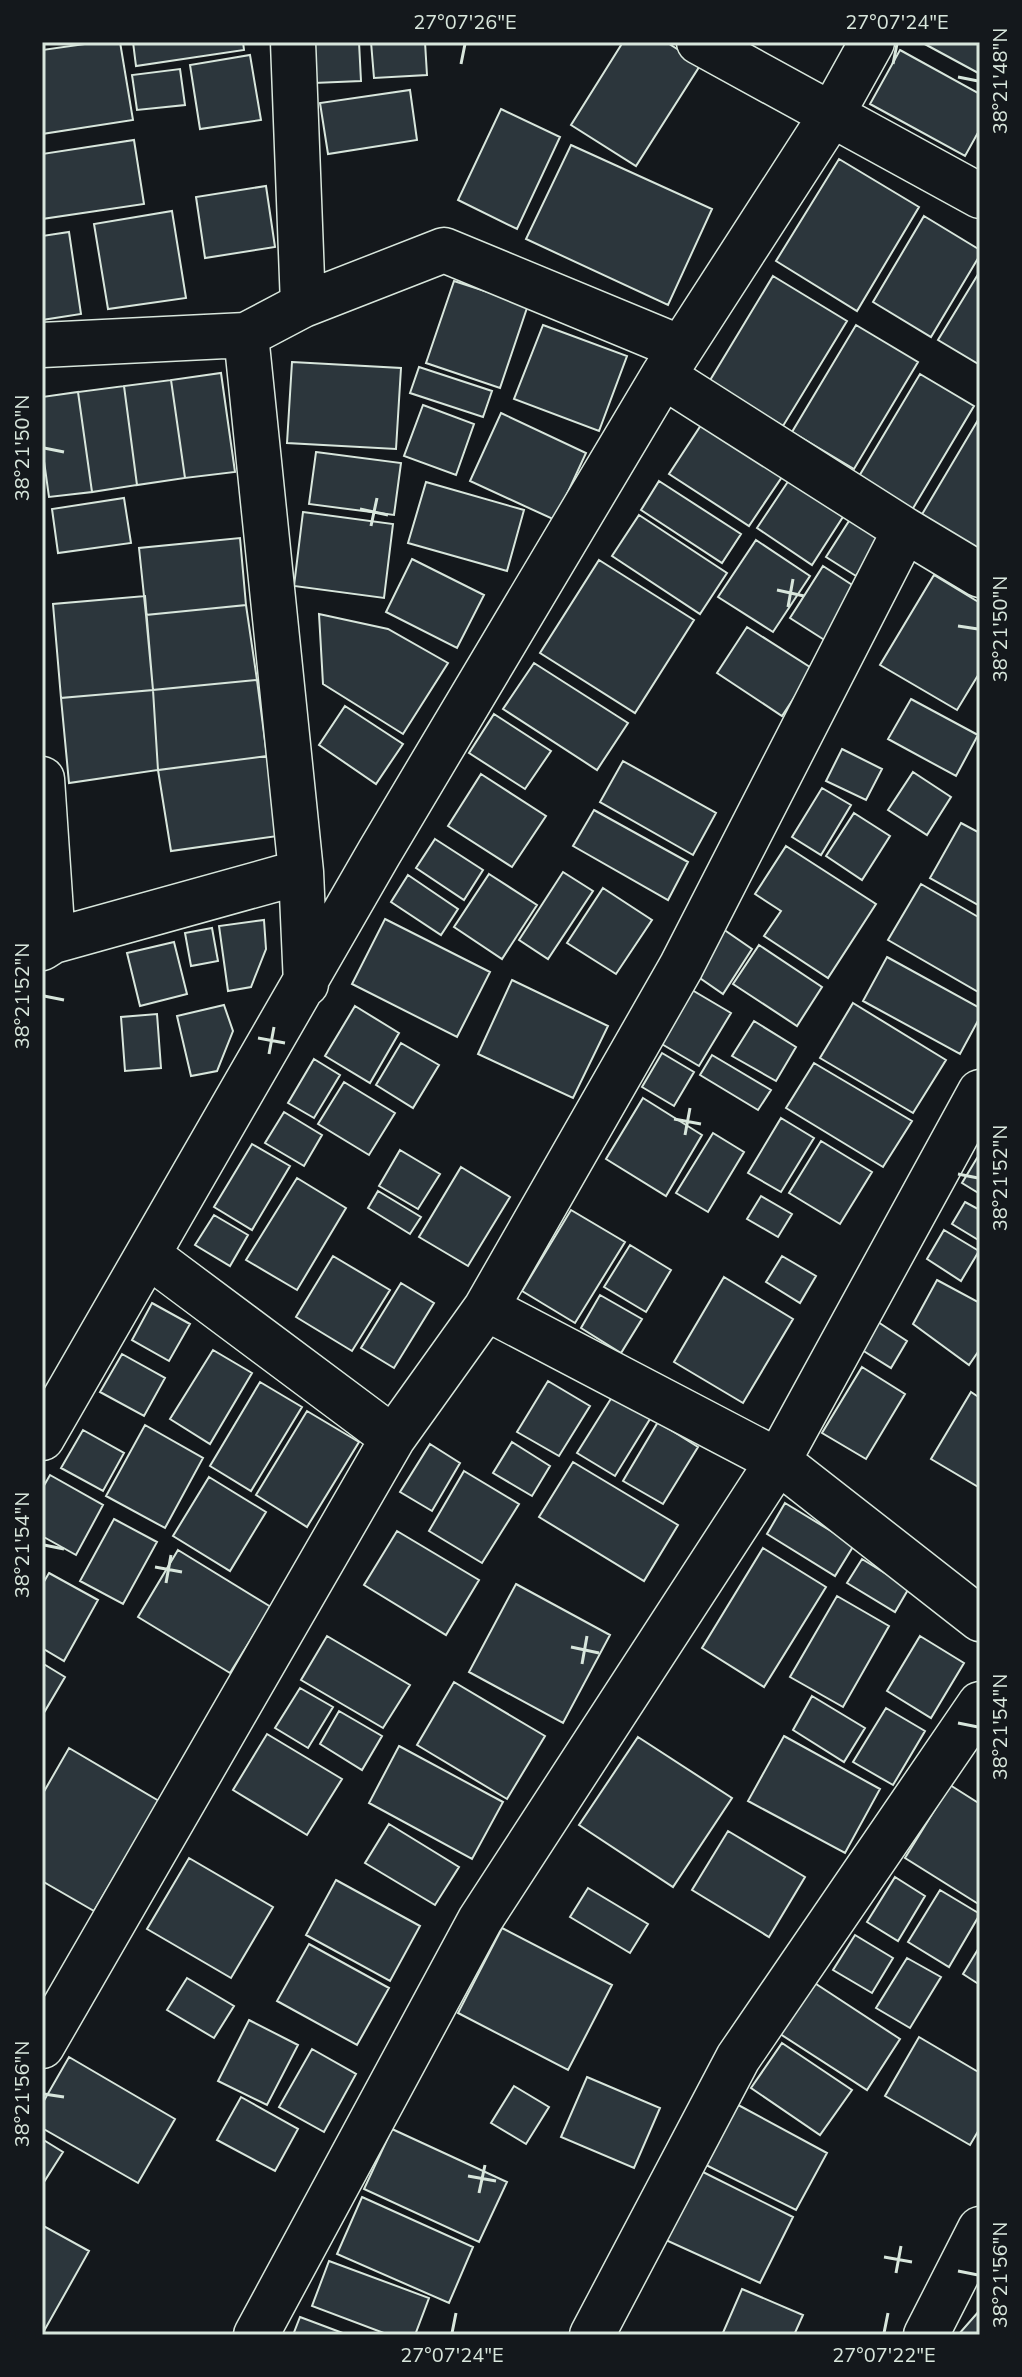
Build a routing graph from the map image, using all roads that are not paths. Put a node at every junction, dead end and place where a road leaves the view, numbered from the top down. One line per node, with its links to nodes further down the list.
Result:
1 (293, 42): 6 (street)
2 (699, 42): 4 (street)
3 (872, 42): 4 (street)
4 (832, 114): 5 (street); 9 (street)
5 (980, 196)
6 (303, 305): 7 (street); 9 (street)
7 (246, 335): 8 (street); 13 (street)
8 (42, 345)
9 (672, 362): 10 (street); 15 (street)
10 (905, 530): 11 (street); 18 (street)
11 (980, 575)
12 (42, 779): 14 (street)
13 (301, 872): 14 (street); 15 (street)
14 (48, 945)
15 (306, 984): 17 (street)
16 (980, 1092): 21 (street)
17 (148, 1255): 19 (street); 20 (street)
18 (486, 1308): 20 (street); 21 (street)
19 (42, 1438)
20 (393, 1438): 24 (street)
21 (778, 1461): 22 (street); 26 (street)
22 (980, 1619)
23 (980, 1704): 27 (street)
24 (42, 2046)
25 (980, 2229): 28 (street)
26 (256, 2335)
27 (592, 2335)
28 (926, 2335)

